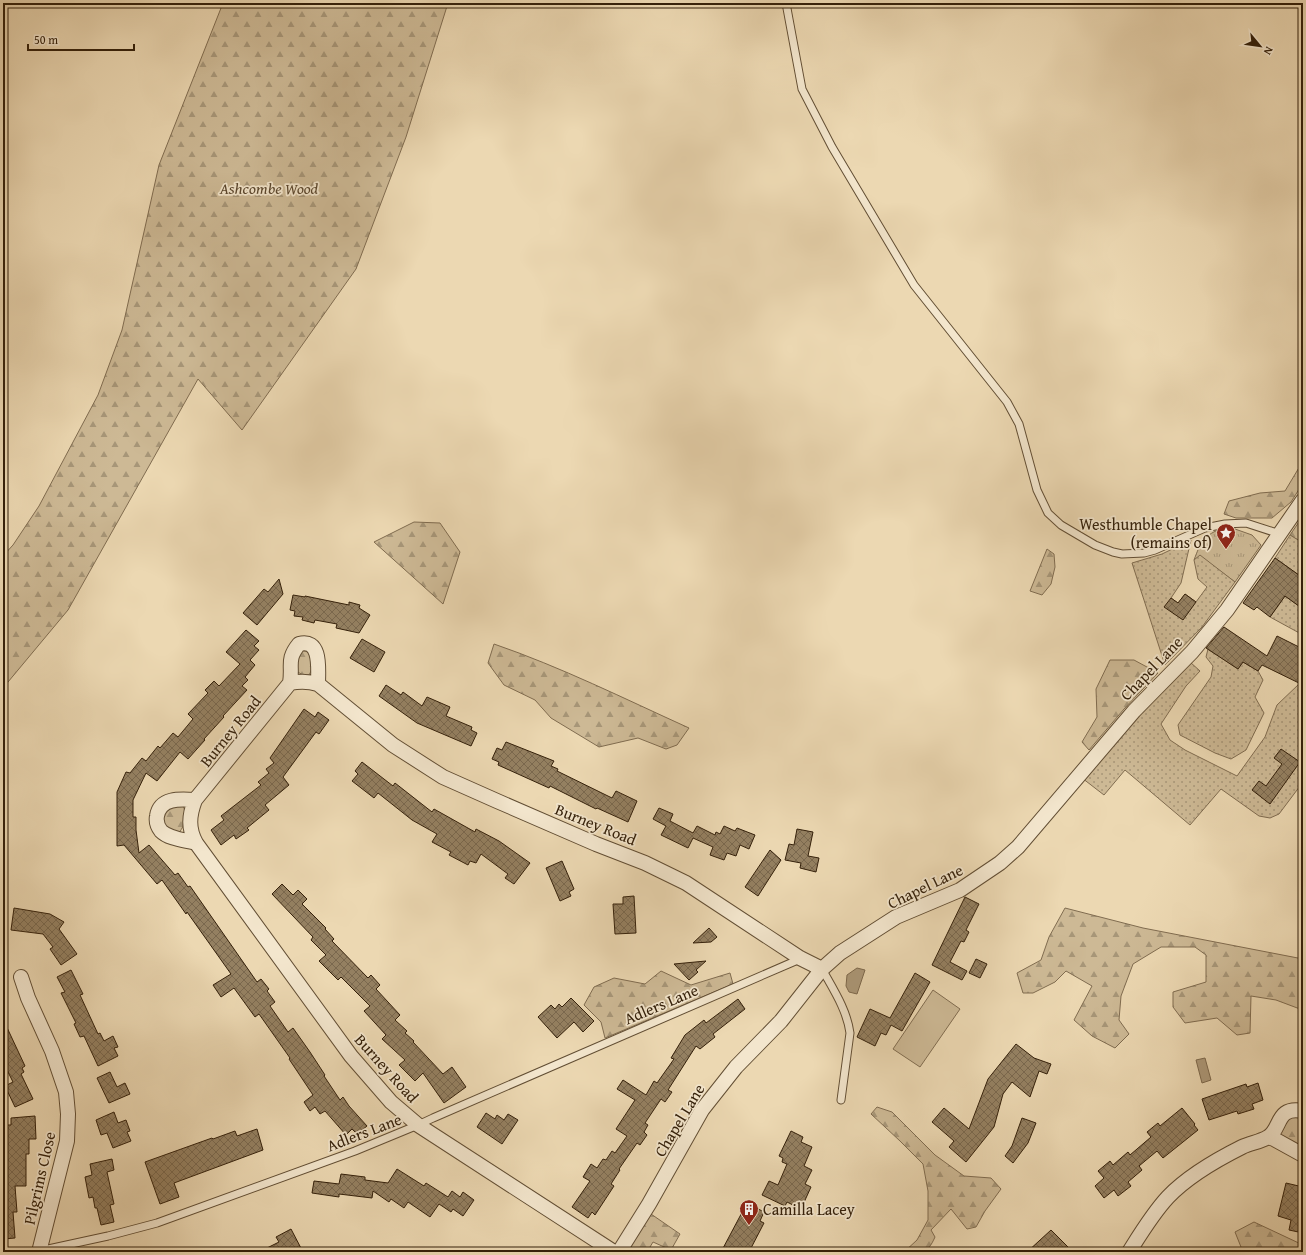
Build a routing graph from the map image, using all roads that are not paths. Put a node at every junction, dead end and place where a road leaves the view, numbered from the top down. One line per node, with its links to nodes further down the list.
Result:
1 (786, 3): 3 (lane)
2 (1303, 500): 3 (street, Chapel Lane)
3 (1280, 534): 9 (street, Chapel Lane)
4 (290, 683): 5 (street); 5 (street); 6 (street, Burney Road)
5 (318, 684): 8 (street, Burney Road)
6 (195, 800): 7 (street, Burney Road); 7 (street)
7 (196, 843): 13 (street, Burney Road)
8 (800, 958): 9 (street, Burney Road); 13 (lane, Adlers Lane)
9 (822, 969): 11 (lane); 18 (street, Chapel Lane)
10 (21, 977): 16 (street, Pilgrims Close)
11 (841, 1100)
12 (1303, 1111): 14 (street)
13 (418, 1125): 16 (lane, Adlers Lane); 17 (street, Burney Road)
14 (1268, 1137): 15 (street); 19 (street)
15 (1303, 1155)
16 (38, 1252)
17 (614, 1252)
18 (619, 1252)
19 (1129, 1252)

